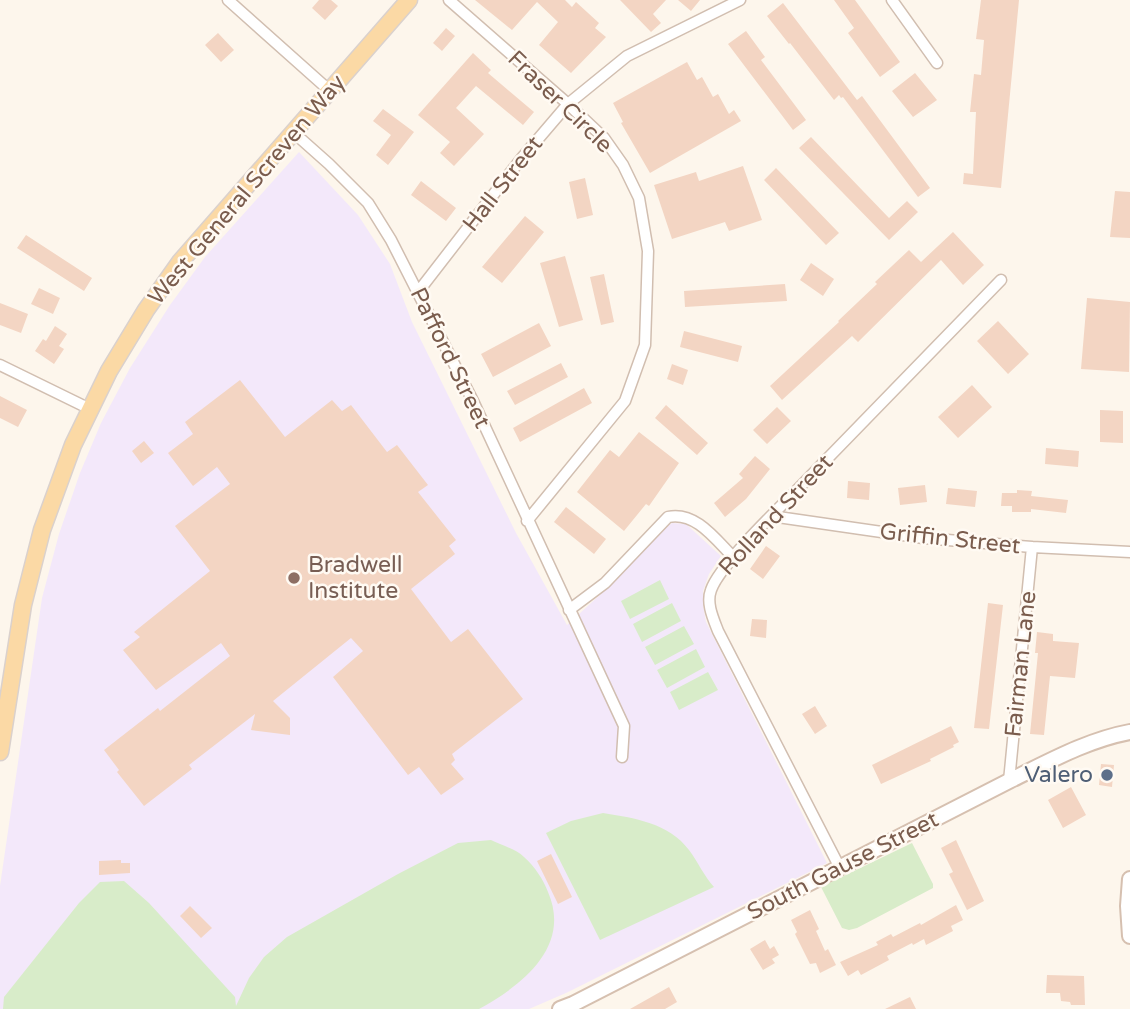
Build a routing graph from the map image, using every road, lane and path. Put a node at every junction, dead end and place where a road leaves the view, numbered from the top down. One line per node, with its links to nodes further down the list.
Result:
1 (228, 0): 7 (street)
2 (409, 0): 7 (main road, West General Screven Way)
3 (449, 0): 8 (street, Fraser Circle)
4 (740, 0): 8 (street, Hall Street)
5 (892, 0): 6 (street)
6 (937, 63)
7 (330, 91): 9 (main road, West General Screven Way)
8 (568, 104): 11 (street, Hall Street); 15 (street, Fraser Circle)
9 (293, 132): 11 (street, Pafford Street); 13 (main road, West General Screven Way)
10 (1001, 280): 14 (street, Rolland Street)
11 (418, 292): 15 (street, Pafford Street)
12 (0, 365): 13 (street)
13 (90, 409): 21 (main road, West General Screven Way)
14 (771, 516): 16 (street, Griffin Street); 18 (street, Rolland Street)
15 (527, 521): 19 (street, Pafford Street)
16 (1032, 547): 17 (street, Griffin Street); 23 (street, Fairman Lane)
17 (1130, 552)
18 (734, 558): 19 (street); 24 (street, Rolland Street)
19 (569, 610): 22 (street, Pafford Street)
20 (1130, 732): 23 (street, South Gause Street)
21 (0, 752)
22 (622, 757)
23 (1009, 781): 24 (street, South Gause Street)
24 (840, 868): 27 (street, South Gause Street)
25 (1130, 879): 26 (street)
26 (1130, 936)
27 (570, 1007)

